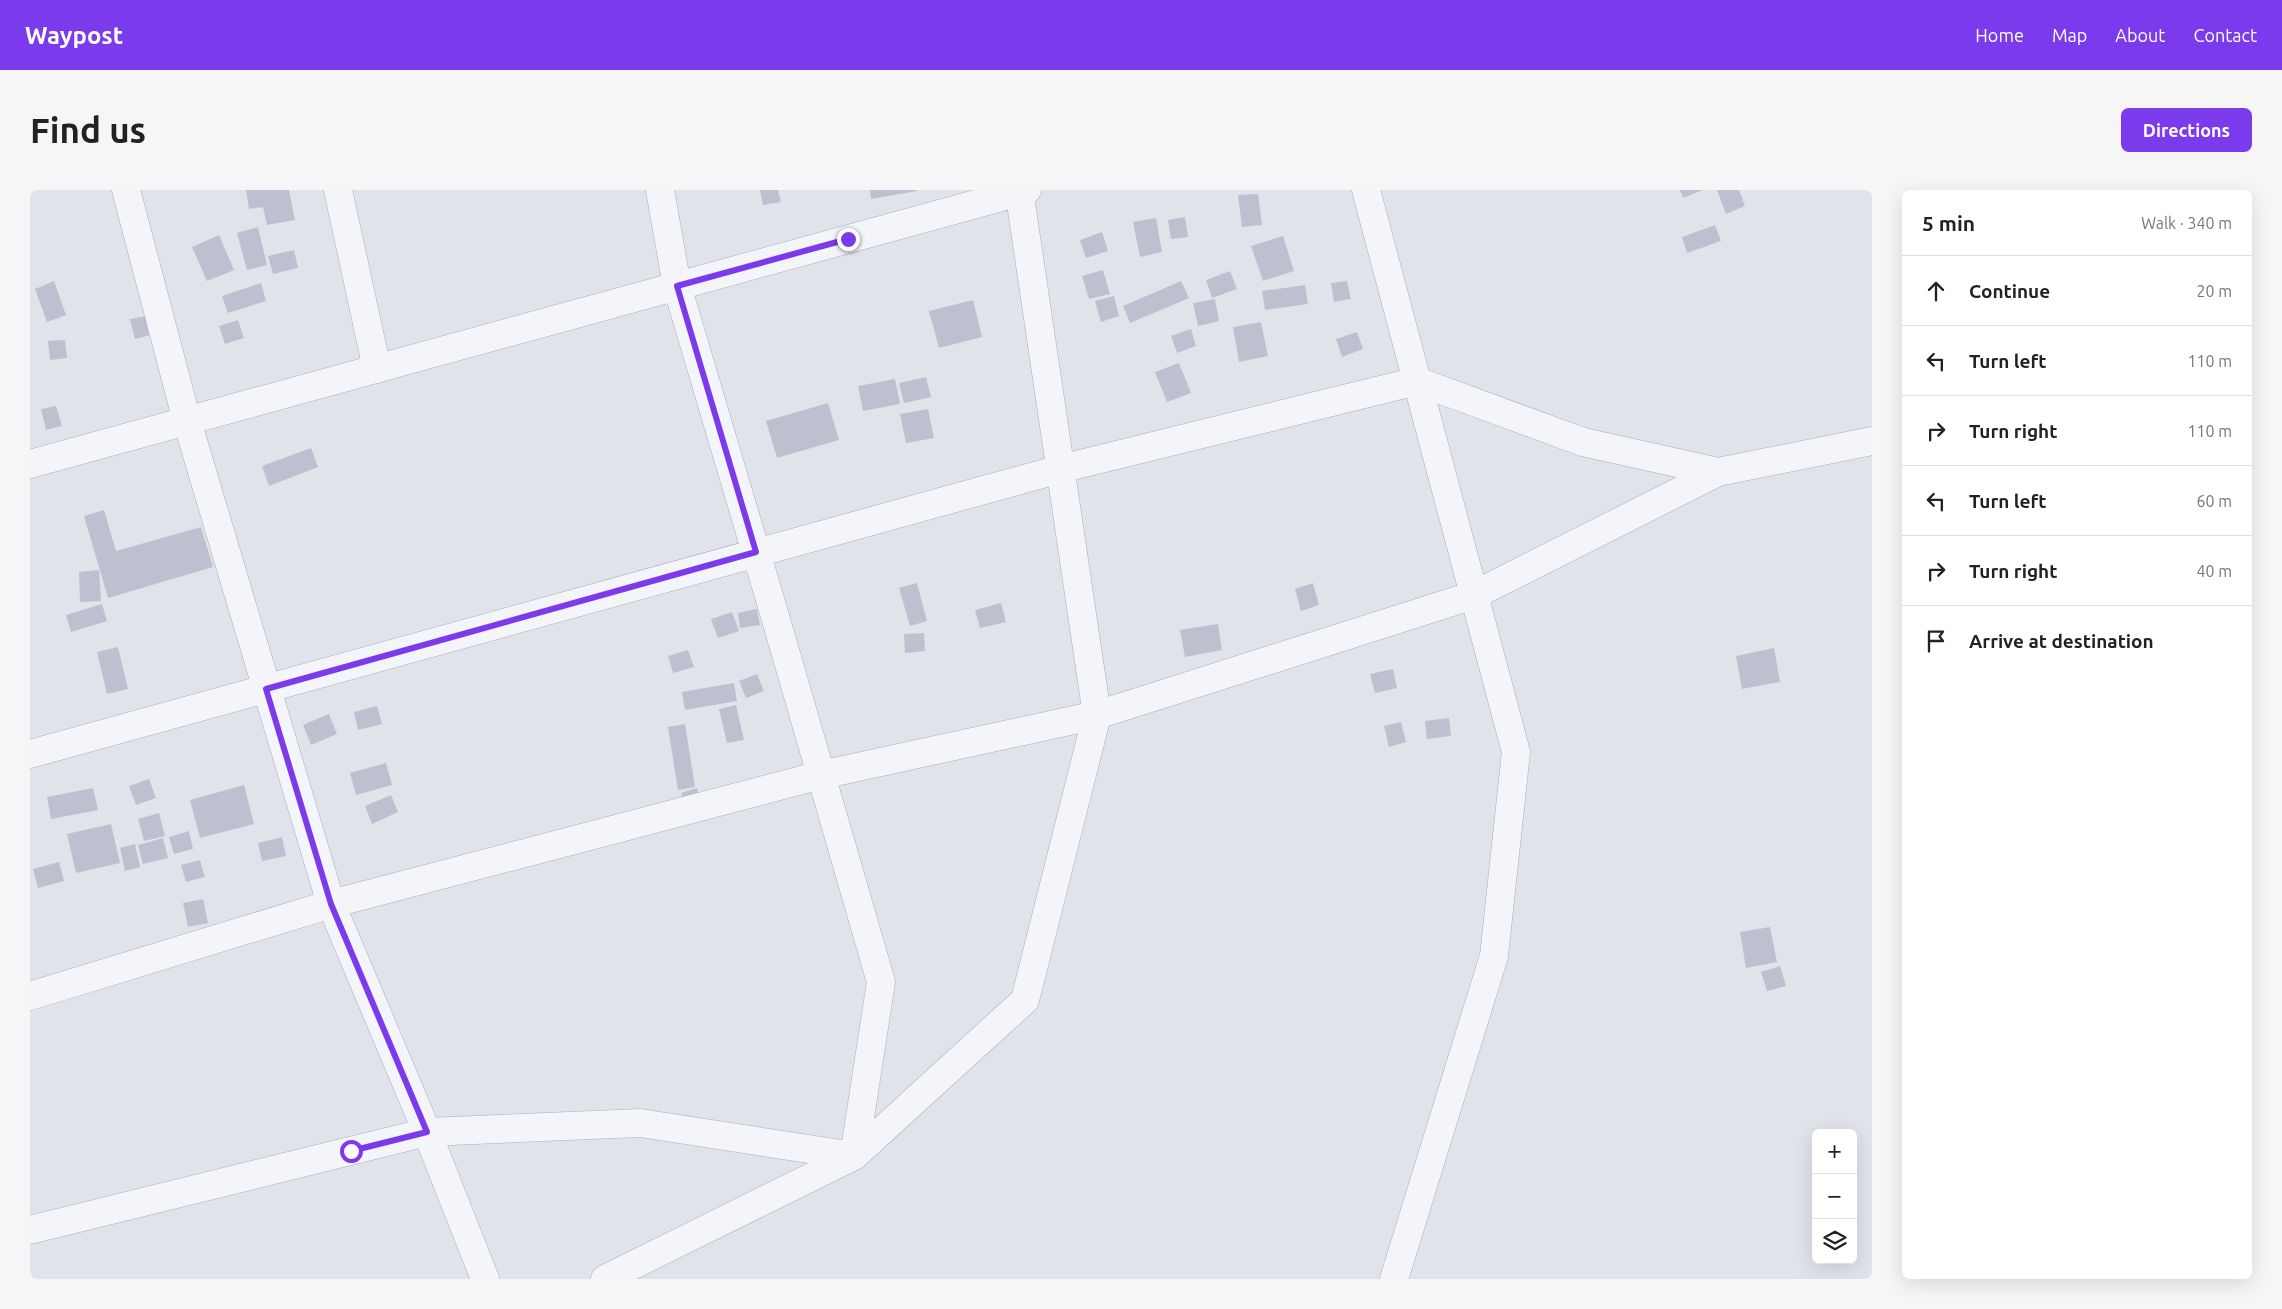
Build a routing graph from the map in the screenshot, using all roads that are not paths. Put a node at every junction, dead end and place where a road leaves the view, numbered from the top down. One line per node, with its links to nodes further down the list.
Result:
1 (126, 190): 9 (street)
2 (338, 190): 7 (street)
3 (660, 190): 6 (street)
4 (1366, 190): 8 (street)
5 (1022, 191): 6 (street); 12 (street)
6 (677, 286): 7 (street); 14 (street)
7 (377, 369): 9 (street)
8 (1417, 380): 12 (street); 13 (street); 15 (street)
9 (187, 421): 11 (street); 16 (street)
10 (1872, 442): 13 (street)
11 (30, 464)
12 (1060, 469): 14 (street); 17 (street)
13 (1718, 472): 15 (street)
14 (756, 552): 16 (street); 19 (street)
15 (1474, 595): 17 (street); 27 (street)
16 (266, 689): 18 (street); 20 (street)
17 (1097, 715): 19 (street); 23 (street)
18 (30, 754)
19 (821, 775): 20 (street); 23 (street)
20 (331, 904): 21 (street); 22 (street)
21 (30, 996)
22 (427, 1132): 23 (street); 24 (street); 25 (street)
23 (854, 1156): 26 (street)
24 (30, 1230)
25 (484, 1279)
26 (606, 1279)
27 (1394, 1279)

